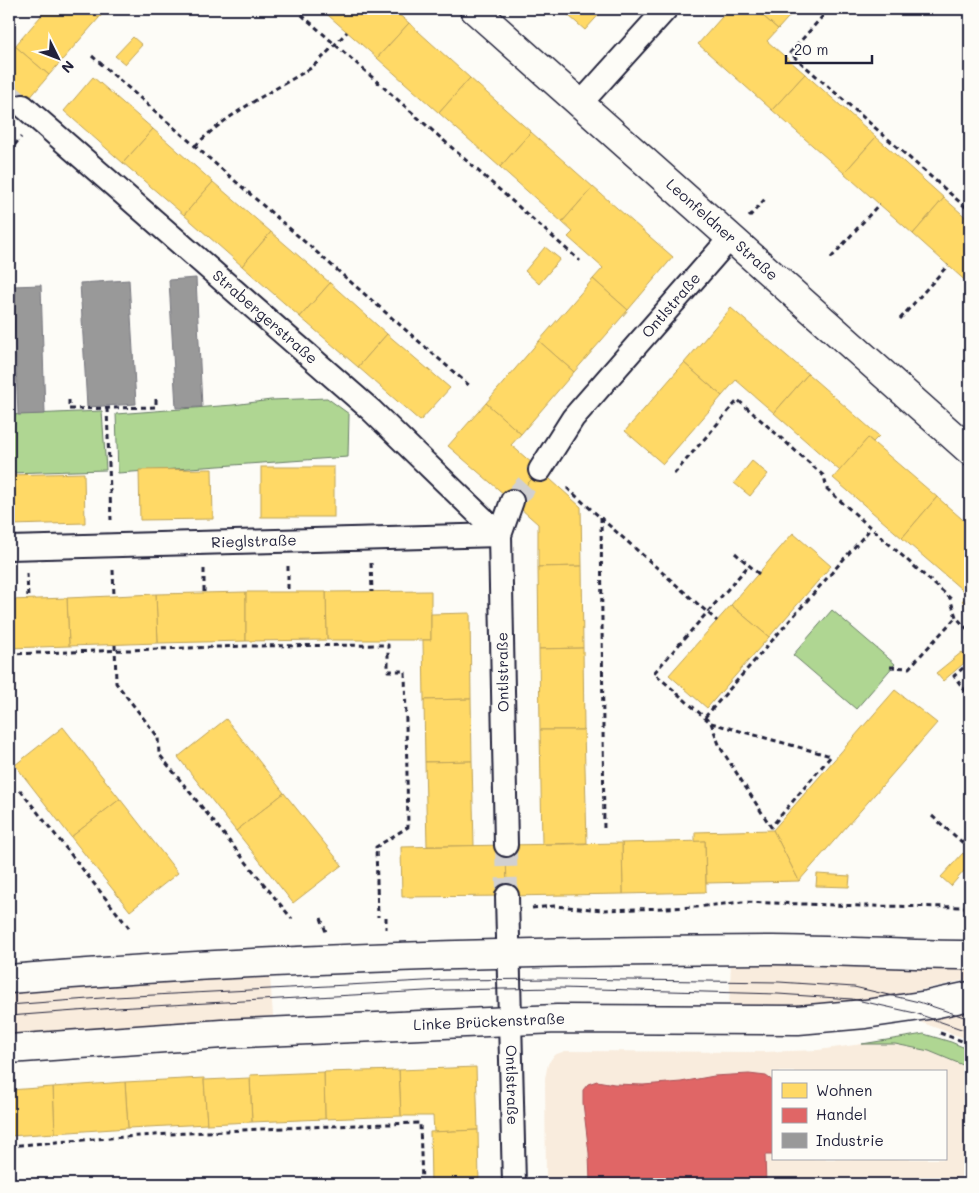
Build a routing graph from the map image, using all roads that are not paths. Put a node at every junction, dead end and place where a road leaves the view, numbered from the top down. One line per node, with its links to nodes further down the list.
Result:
1 (474, 9): 3 (main road, Leonfeldner Straße)
2 (666, 9): 3 (street)
3 (581, 103): 5 (main road, Leonfeldner Straße)
4 (23, 106): 9 (street, Strabergerstraße)
5 (731, 237): 6 (main road, Leonfeldner Straße); 7 (street, Ontlstraße)
6 (970, 451)
7 (540, 470)
8 (512, 502): 9 (street, Ontlstraße)
9 (500, 535): 10 (street, Rieglstraße); 11 (street, Ontlstraße)
10 (9, 548)
11 (506, 845)
12 (507, 896): 13 (street, Ontlstraße)
13 (508, 954): 14 (main road); 15 (main road); 17 (street, Ontlstraße)
14 (970, 955)
15 (9, 979)
16 (970, 996): 17 (main road, Linke Brückenstraße)
17 (510, 1020): 18 (main road, Linke Brückenstraße); 19 (street, Ontlstraße)
18 (9, 1049)
19 (514, 1184)

